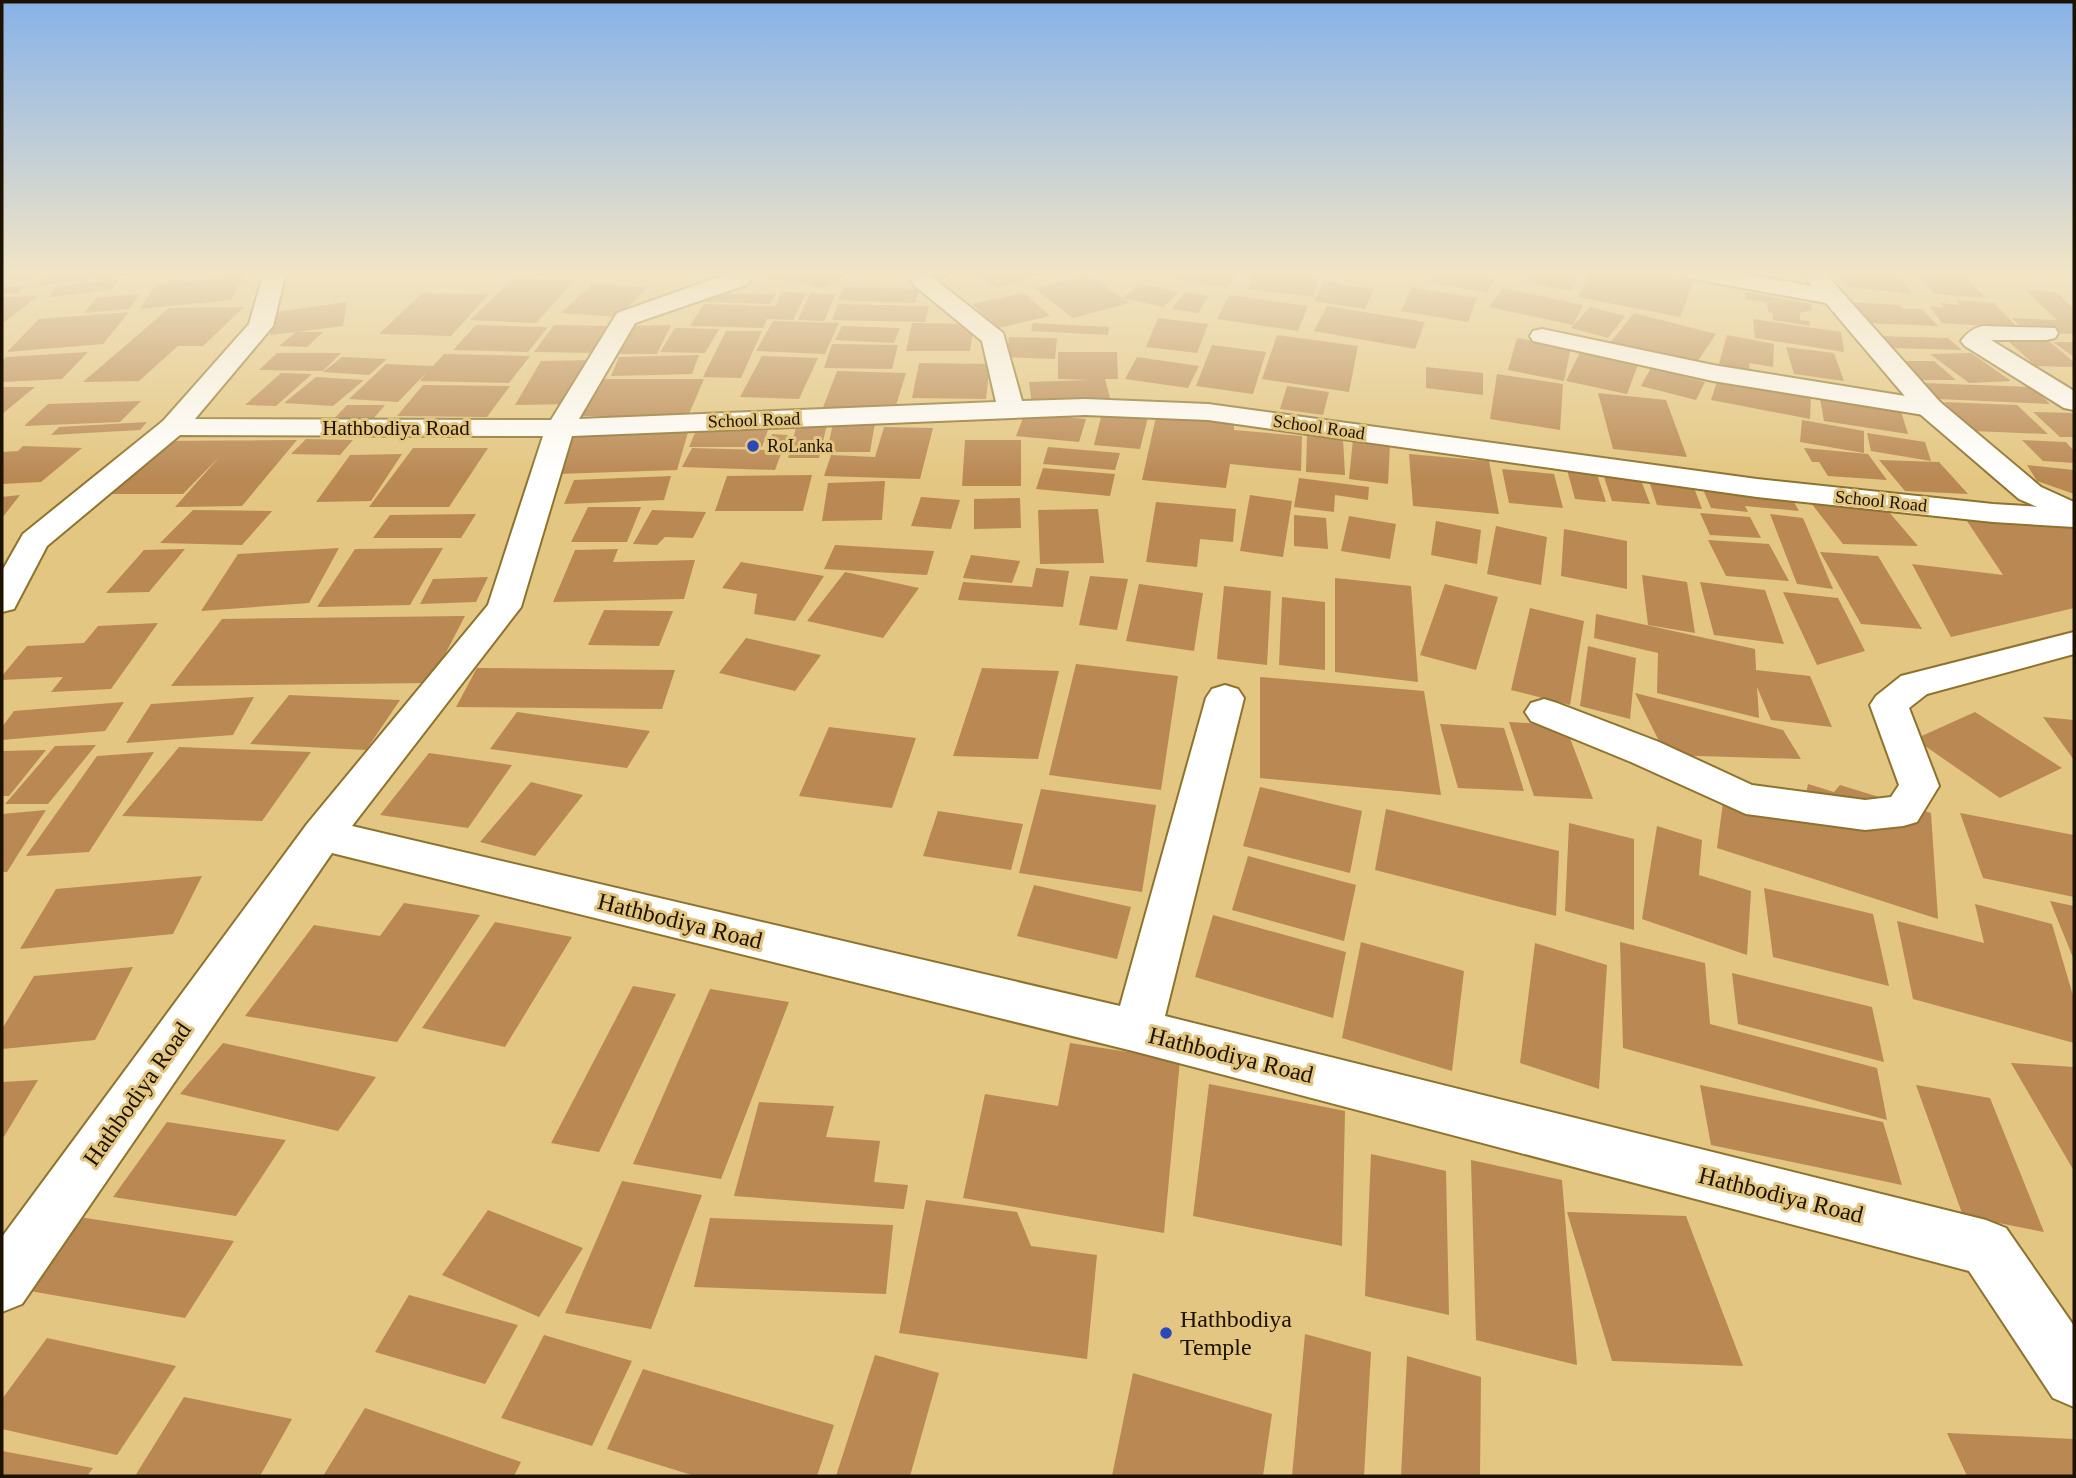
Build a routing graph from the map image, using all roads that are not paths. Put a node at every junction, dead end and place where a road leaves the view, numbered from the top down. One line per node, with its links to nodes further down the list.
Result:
1 (248, 341): 10 (street)
2 (612, 341): 11 (street)
3 (995, 341): 9 (street)
4 (1565, 341): 8 (street)
5 (1871, 341): 8 (street)
6 (1974, 341): 7 (street)
7 (2074, 402)
8 (1930, 408): 12 (street)
9 (1011, 410): 11 (street, School Road); 12 (street, School Road)
10 (173, 427): 11 (street, Hathbodiya Road); 13 (street)
11 (560, 428): 19 (street, Hathbodiya Road)
12 (2074, 516)
13 (34, 541): 14 (street); 15 (street)
14 (2, 545)
15 (2, 602)
16 (2074, 643): 18 (street)
17 (1225, 698): 20 (street)
18 (1544, 712)
19 (322, 835): 20 (street, Hathbodiya Road); 21 (street, Hathbodiya Road)
20 (1137, 1031): 22 (street, Hathbodiya Road)
21 (2, 1284)
22 (2074, 1377)

